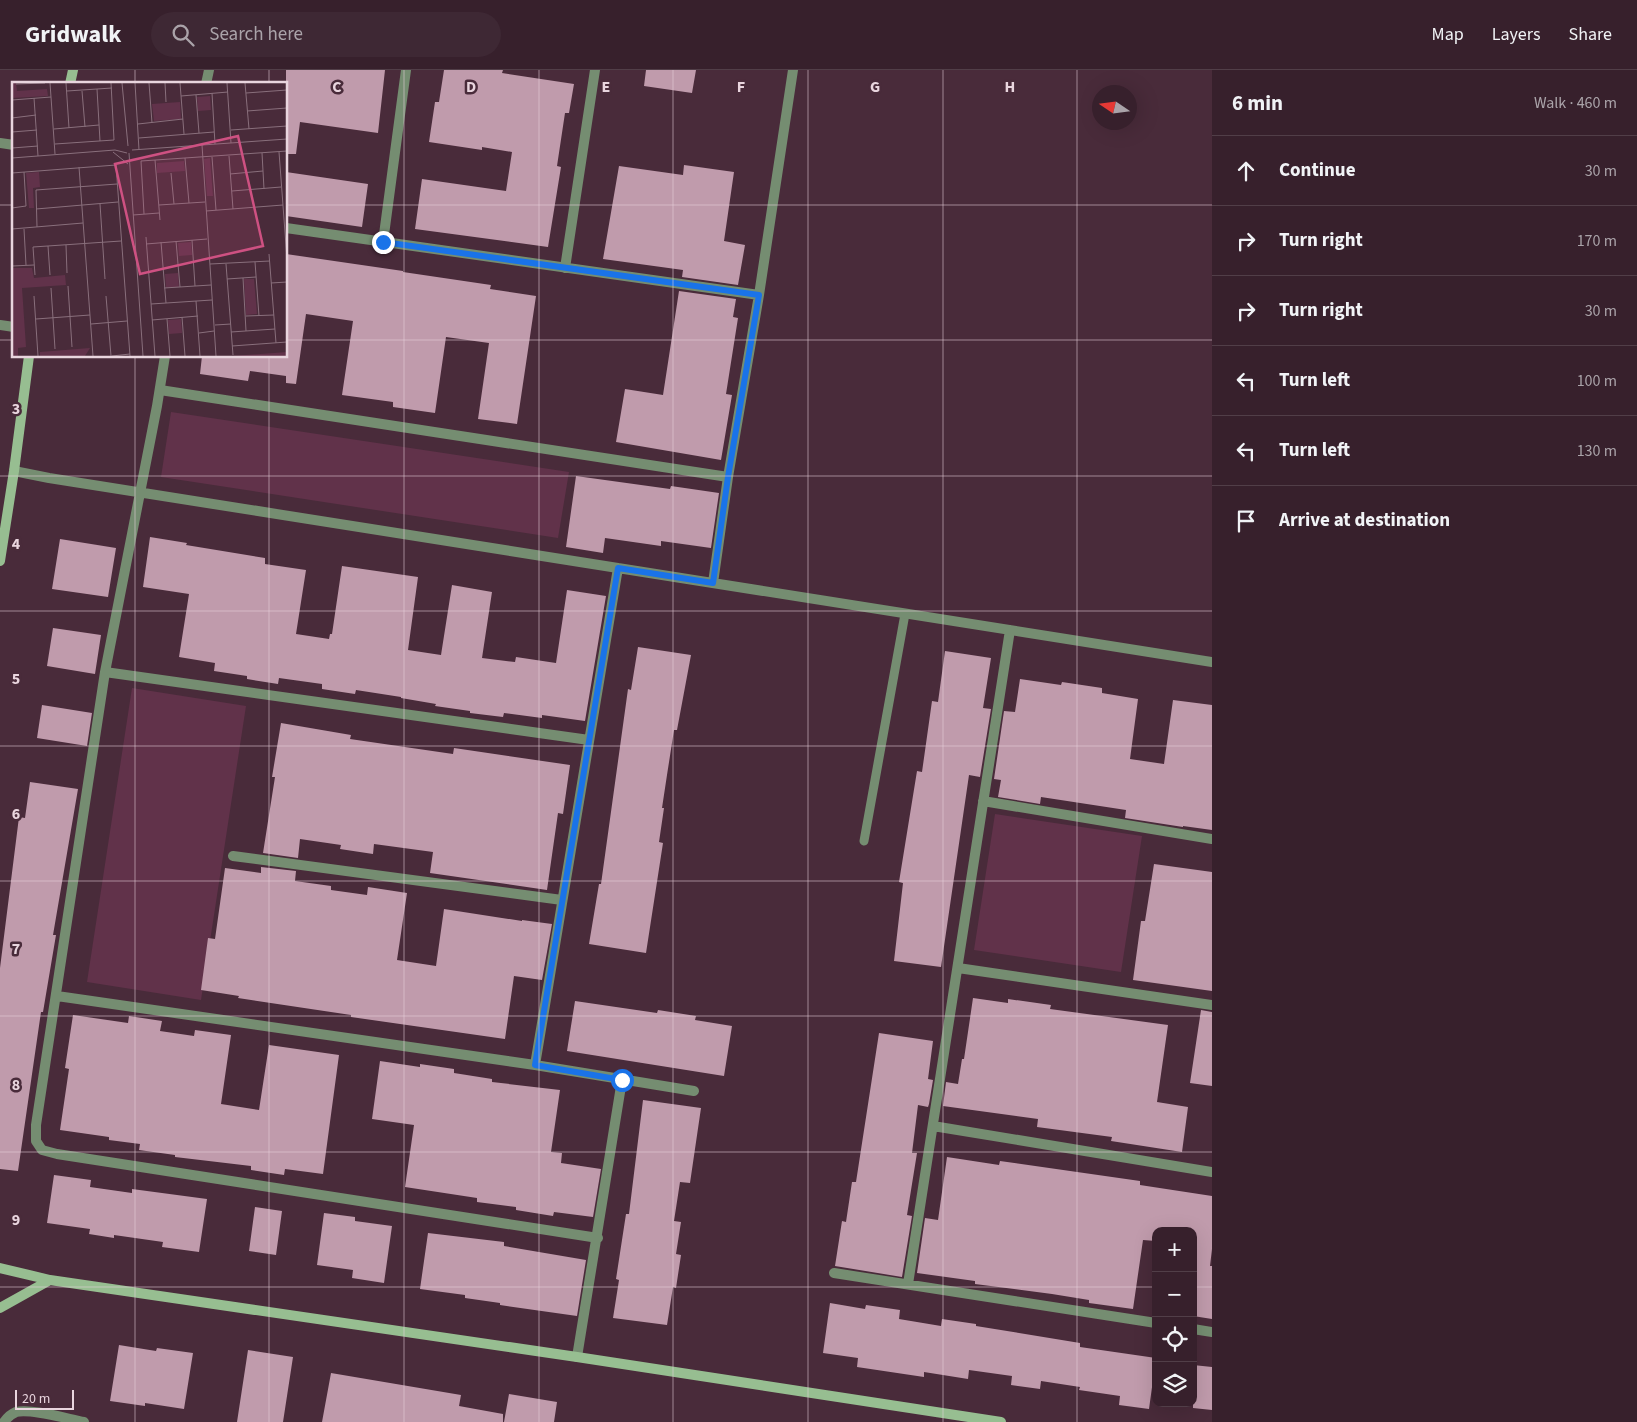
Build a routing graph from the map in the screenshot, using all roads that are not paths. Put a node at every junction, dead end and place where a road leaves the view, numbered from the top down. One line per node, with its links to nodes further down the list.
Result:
1 (406, 70): 5 (street)
2 (595, 70): 6 (street)
3 (793, 70): 7 (street)
4 (288, 228): 5 (street)
5 (383, 242): 6 (street)
6 (565, 268): 7 (street)
7 (759, 295): 12 (street)
8 (29, 358): 11 (street)
9 (165, 358): 10 (street)
10 (160, 390): 12 (street); 13 (street)
11 (14, 471): 13 (street); 14 (street)
12 (728, 477): 16 (street)
13 (140, 493): 15 (street); 20 (street)
14 (0, 561)
15 (618, 568): 16 (street); 21 (street)
16 (713, 583): 17 (street)
17 (906, 614): 18 (street); 24 (lane)
18 (1010, 630): 19 (street); 22 (street)
19 (1212, 662)
20 (104, 672): 21 (street); 28 (street)
21 (589, 740): 26 (street)
22 (983, 802): 23 (street); 27 (street)
23 (1212, 839)
24 (864, 841)
25 (233, 856): 26 (street)
26 (562, 900): 30 (street)
27 (958, 968): 29 (street); 33 (street)
28 (57, 996): 30 (street); 35 (street)
29 (1212, 1005)
30 (535, 1065): 31 (street)
31 (622, 1080): 32 (street); 35 (street)
32 (694, 1091)
33 (933, 1126): 34 (street); 39 (street)
34 (1212, 1172)
35 (598, 1238): 44 (street)
36 (0, 1268): 38 (street)
37 (834, 1273): 39 (street)
38 (50, 1280): 40 (street); 44 (street)
39 (908, 1284): 41 (street)
40 (0, 1308)
41 (1152, 1322)
42 (1197, 1330): 43 (street)
43 (1212, 1332)
44 (577, 1356): 47 (street)
45 (4, 1422): 46 (street)
46 (84, 1422)
47 (1000, 1422)

